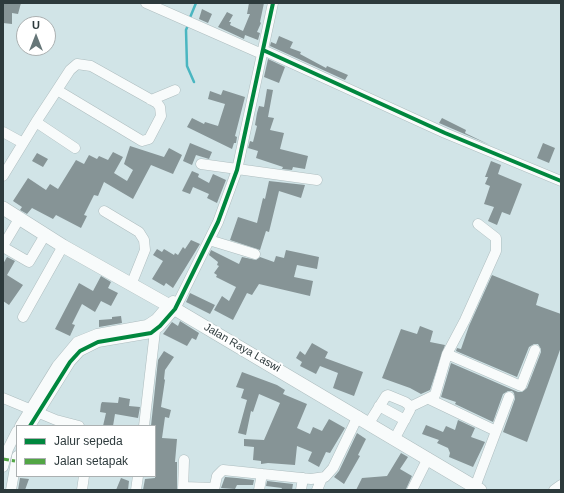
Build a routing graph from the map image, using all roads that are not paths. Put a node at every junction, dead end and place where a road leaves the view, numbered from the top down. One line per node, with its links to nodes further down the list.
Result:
1 (146, 3): 3 (street)
2 (273, 3): 3 (street)
3 (262, 52): 12 (street); 15 (street)
4 (57, 90): 6 (street); 6 (street); 7 (street)
5 (175, 90): 6 (street)
6 (151, 100)
7 (36, 122): 9 (street); 10 (street)
8 (3, 132): 9 (street)
9 (23, 143): 13 (street)
10 (75, 148)
11 (201, 164): 12 (street)
12 (237, 170): 14 (street); 21 (street)
13 (3, 176)
14 (316, 180)
15 (561, 181)
16 (3, 208): 18 (main road, Jalan Raya Laswi)
17 (104, 211): 25 (street)
18 (20, 218): 20 (main road, Jalan Raya Laswi); 22 (street)
19 (478, 224): 30 (street)
20 (45, 235): 22 (street); 23 (main road, Jalan Raya Laswi)
21 (209, 240): 24 (street); 26 (street)
22 (3, 246)
23 (63, 246): 25 (main road, Jalan Raya Laswi); 27 (street)
24 (255, 254)
25 (131, 286): 26 (main road, Jalan Raya Laswi)
26 (174, 304): 28 (street); 36 (street); 37 (main road, Jalan Raya Laswi)
27 (23, 318)
28 (155, 331): 36 (street); 43 (street)
29 (535, 350): 30 (street)
30 (447, 354): 33 (street)
31 (509, 397): 44 (street)
32 (3, 398): 36 (street)
33 (429, 399): 35 (street); 44 (street)
34 (379, 406): 35 (street); 38 (street); 39 (street)
35 (410, 407): 38 (street)
36 (34, 411): 40 (street); 41 (street); 42 (street)
37 (358, 416): 39 (main road, Jalan Raya Laswi); 55 (street)
38 (405, 420): 46 (street)
39 (369, 423): 46 (main road, Jalan Raya Laswi)
40 (21, 425)
41 (30, 425)
42 (75, 425)
43 (144, 425)
44 (496, 432): 59 (street)
45 (16, 433): 50 (street)
46 (395, 438): 47 (main road, Jalan Raya Laswi)
47 (428, 458): 59 (main road, Jalan Raya Laswi); 66 (street)
48 (16, 459): 50 (street); 60 (street)
49 (184, 460): 57 (street)
50 (3, 462)
51 (262, 474): 54 (street); 58 (street); 63 (street)
52 (84, 477): 61 (street)
53 (138, 477): 62 (street)
54 (303, 478): 55 (street); 64 (street)
55 (322, 478): 65 (street)
56 (561, 484): 67 (street)
57 (183, 488): 58 (street)
58 (214, 489)
59 (478, 489)
60 (11, 490)
61 (82, 490)
62 (136, 490)
63 (259, 490)
64 (301, 490)
65 (317, 490)
66 (412, 490)
67 (554, 490)

